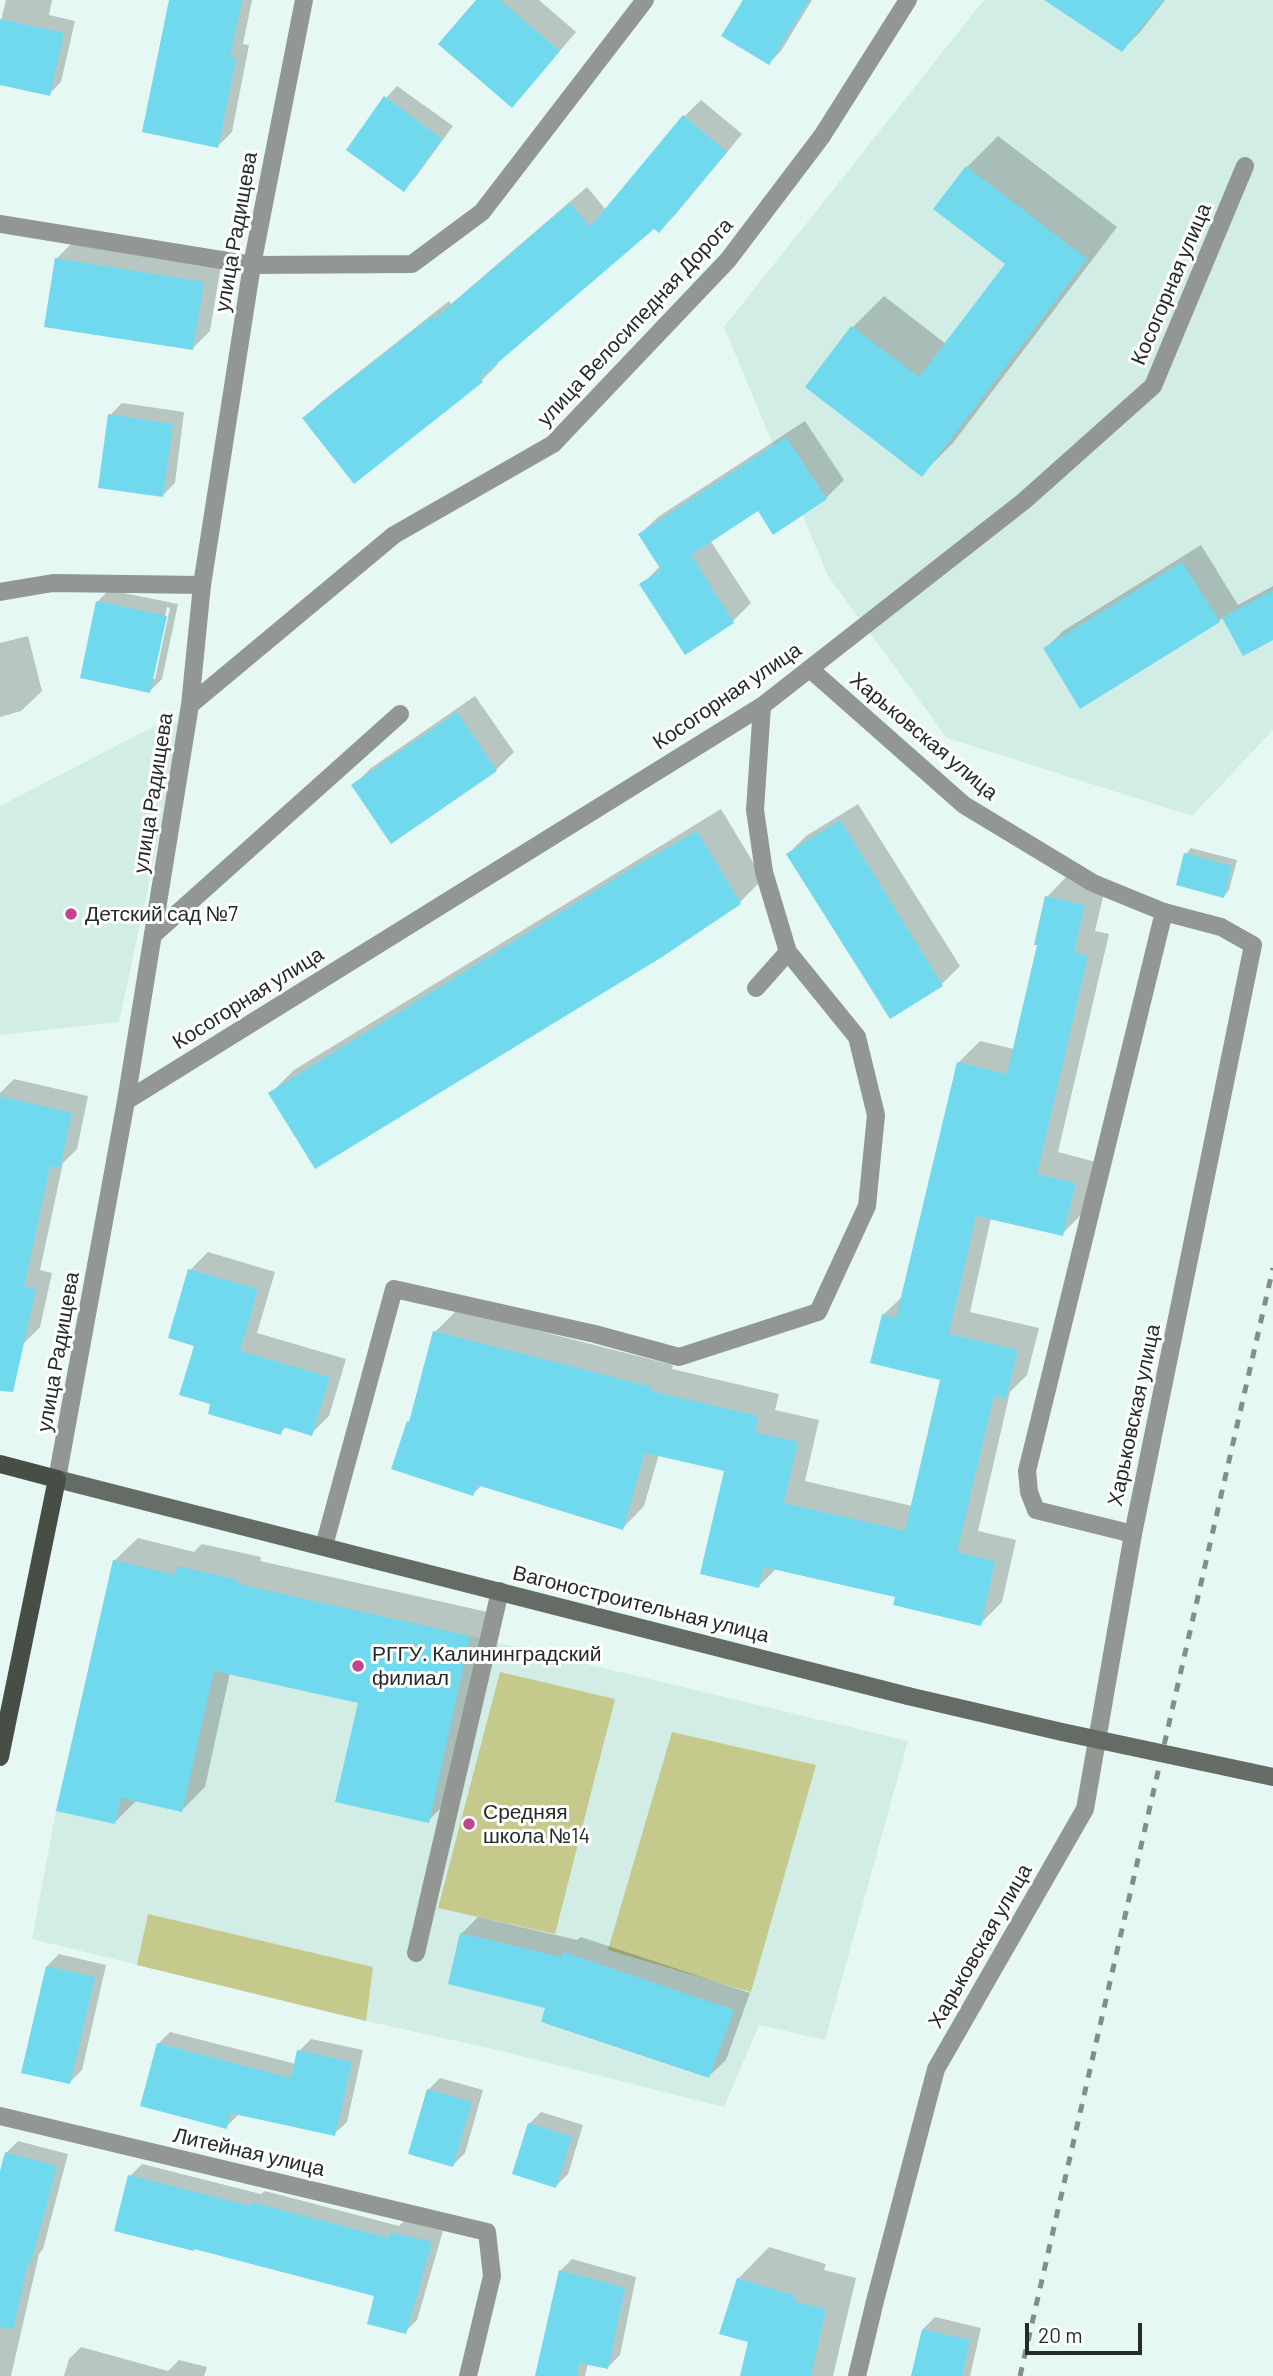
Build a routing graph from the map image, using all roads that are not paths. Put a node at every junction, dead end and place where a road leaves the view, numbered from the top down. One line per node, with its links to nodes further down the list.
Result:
1 (304, 0): 6 (street, улица Радищева)
2 (645, 0): 6 (street)
3 (908, 0): 10 (street, улица Велосипедная Дорога)
4 (1245, 166): 9 (street, Косогорная улица)
5 (0, 224): 6 (street)
6 (252, 265): 7 (street, улица Радищева)
7 (202, 585): 8 (street); 10 (street, улица Радищева)
8 (0, 592)
9 (810, 669): 11 (street, Косогорная улица); 13 (street, Харьковская улица)
10 (190, 705): 14 (street, улица Радищева)
11 (762, 706): 15 (street); 17 (street, Косогорная улица)
12 (400, 714): 14 (street)
13 (1164, 912): 20 (street, Харьковская улица); 20 (street)
14 (153, 935): 17 (street, улица Радищева)
15 (788, 952): 16 (street); 21 (street)
16 (756, 988)
17 (126, 1101): 19 (street, улица Радищева)
18 (0, 1464): 19 (main road, Вагоностроительная улица)
19 (57, 1479): 21 (main road, Вагоностроительная улица); 23 (main road, улица Радищева)
20 (1133, 1534): 28 (street, Харьковская улица)
21 (324, 1546): 22 (main road, Вагоностроительная улица)
22 (500, 1591): 24 (main road, Вагоностроительная улица, bridge); 25 (street)
23 (0, 1757)
24 (1273, 1777)
25 (416, 1953)
26 (0, 2116): 27 (street, Литейная улица)
27 (468, 2376)
28 (857, 2376)

